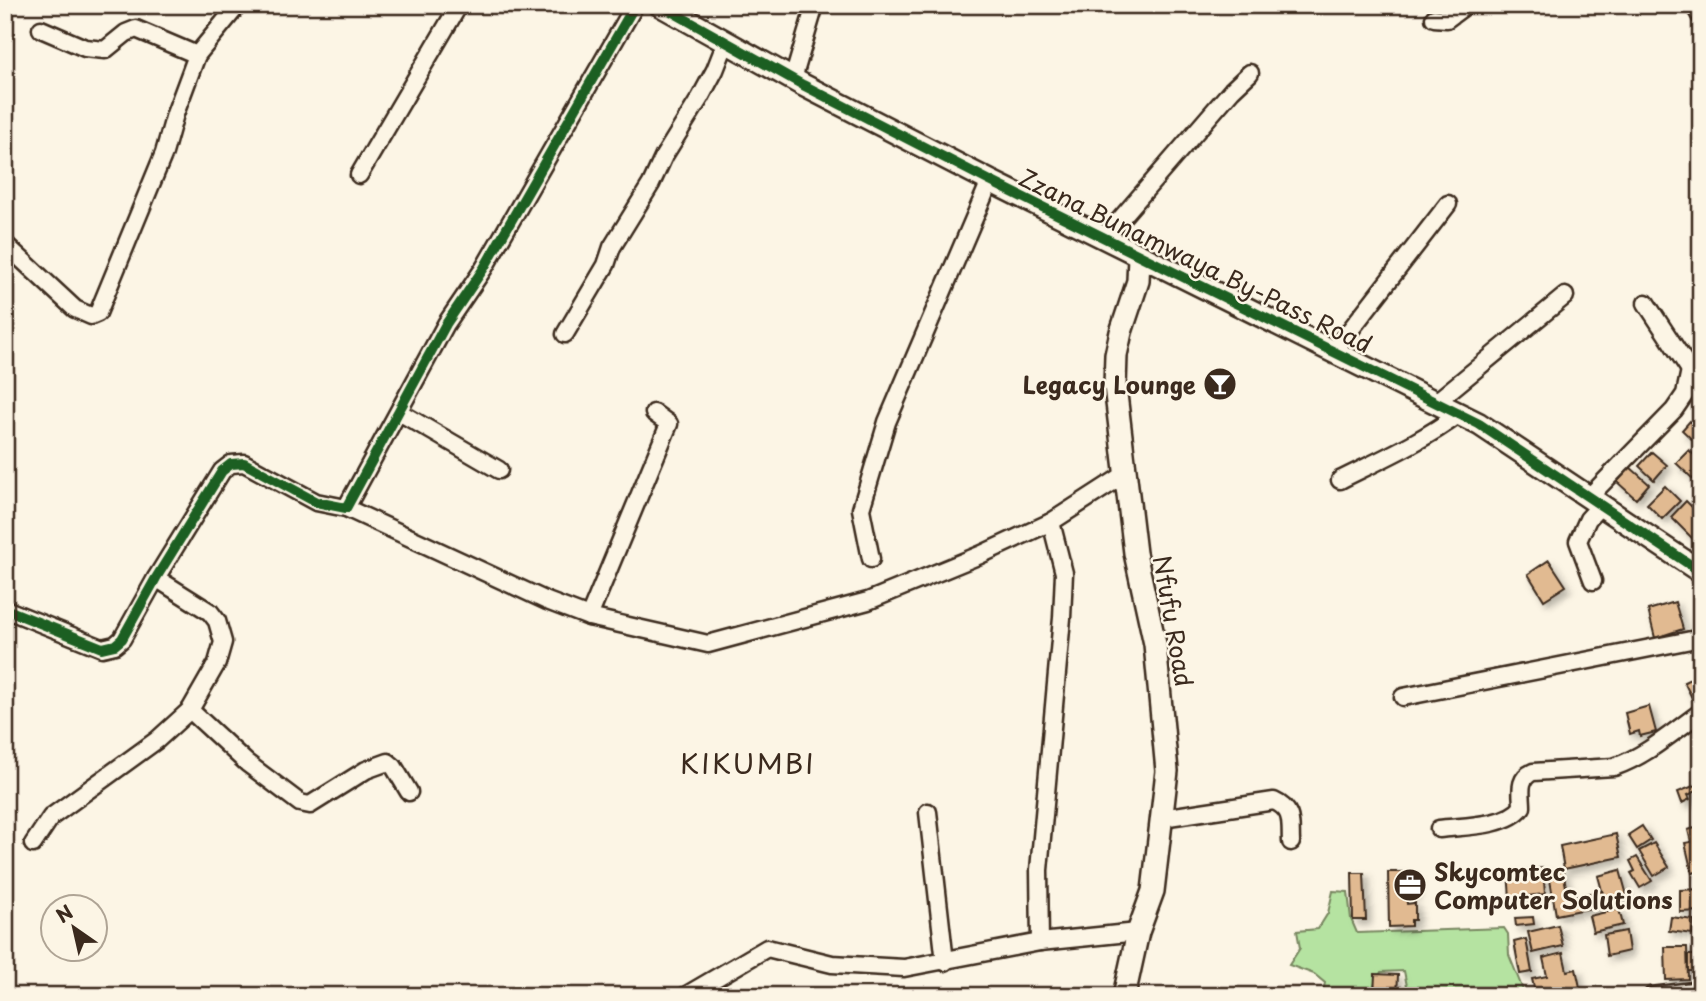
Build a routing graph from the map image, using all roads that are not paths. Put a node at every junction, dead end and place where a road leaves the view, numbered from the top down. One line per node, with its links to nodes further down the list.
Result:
1 (238, 5): 12 (street)
2 (459, 5): 15 (street)
3 (635, 5): 27 (street)
4 (660, 5): 11 (street, Zzana Bunamwaya By-Pass Road)
5 (815, 5): 14 (street)
6 (1466, 5): 9 (street)
7 (1694, 5): 8 (street)
8 (1701, 17)
9 (1434, 18)
10 (41, 29): 12 (street)
11 (726, 42): 14 (street, Zzana Bunamwaya By-Pass Road); 23 (street)
12 (197, 55): 19 (street)
13 (1250, 73): 18 (street)
14 (793, 79): 16 (street, Zzana Bunamwaya By-Pass Road)
15 (359, 175)
16 (990, 181): 18 (street, Zzana Bunamwaya By-Pass Road); 36 (street)
17 (1448, 205): 24 (street)
18 (1104, 238): 20 (street, Zzana Bunamwaya By-Pass Road)
19 (5, 244)
20 (1139, 256): 24 (street, Zzana Bunamwaya By-Pass Road); 31 (street, Nfufu Road)
21 (1565, 296): 26 (street)
22 (1646, 303): 25 (street)
23 (565, 334)
24 (1334, 351): 26 (street, Zzana Bunamwaya By-Pass Road)
25 (1695, 364): 33 (street)
26 (1436, 402): 29 (street, Zzana Bunamwaya By-Pass Road)
27 (399, 412): 30 (street); 34 (street)
28 (654, 413): 41 (street)
29 (1459, 414): 32 (street); 33 (street, Zzana Bunamwaya By-Pass Road)
30 (499, 470)
31 (1127, 474): 35 (street); 48 (street, Nfufu Road)
32 (1340, 480)
33 (1595, 501): 37 (street, Zzana Bunamwaya By-Pass Road); 39 (street)
34 (346, 508): 38 (street); 41 (street)
35 (1051, 522): 41 (street); 53 (street)
36 (871, 559)
37 (1701, 572)
38 (156, 578): 40 (street); 44 (street)
39 (1593, 581)
40 (5, 609)
41 (589, 617)
42 (1701, 638): 43 (street)
43 (1403, 697)
44 (190, 710): 46 (street); 51 (street)
45 (1701, 712): 49 (street)
46 (409, 792)
47 (928, 812): 54 (street)
48 (1163, 818): 50 (street); 52 (street, Nfufu Road)
49 (1439, 829)
50 (1291, 842)
51 (33, 844)
52 (1138, 932): 53 (street); 57 (street, Nfufu Road)
53 (1040, 942): 54 (street)
54 (945, 962): 56 (street)
55 (1701, 990): 58 (street)
56 (685, 996)
57 (1124, 996)
58 (1652, 996)

